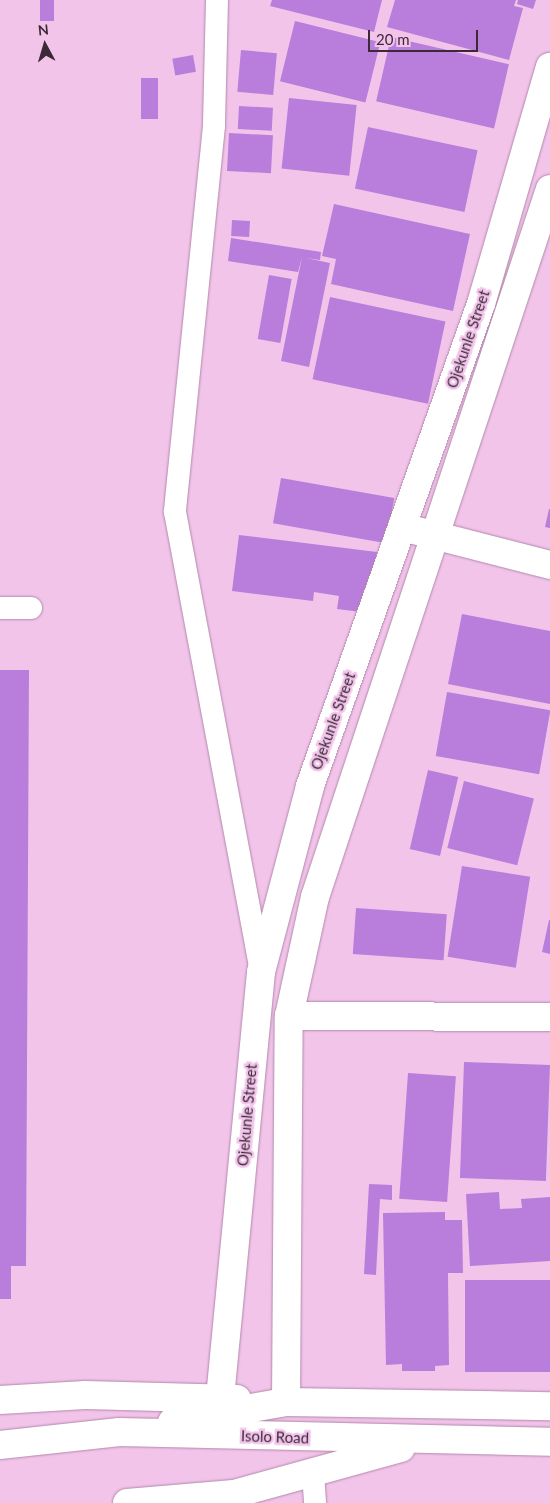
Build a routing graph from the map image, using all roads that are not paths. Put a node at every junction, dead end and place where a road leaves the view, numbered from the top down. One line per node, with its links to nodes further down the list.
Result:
1 (217, 0): 9 (lane)
2 (550, 68): 4 (street, Ojekunle Street)
3 (550, 189): 5 (street, Ojekunle Street)
4 (402, 527): 5 (street); 9 (street, Ojekunle Street)
5 (436, 537): 6 (street); 10 (street, Ojekunle Street)
6 (550, 565)
7 (0, 608): 8 (lane)
8 (31, 608)
9 (261, 972): 12 (street, Ojekunle Street)
10 (289, 1016): 11 (street); 14 (street, Ojekunle Street)
11 (550, 1017)
12 (220, 1398): 13 (street); 14 (street)
13 (0, 1400)
14 (286, 1402): 15 (street); 16 (street)
15 (550, 1406)
16 (119, 1432): 17 (street, Isolo Road); 19 (street, Isolo Road)
17 (431, 1439): 18 (street, Isolo Road); 20 (street)
18 (550, 1442)
19 (0, 1445)
20 (313, 1473): 21 (street); 22 (lane)
21 (127, 1503)
22 (315, 1503)

